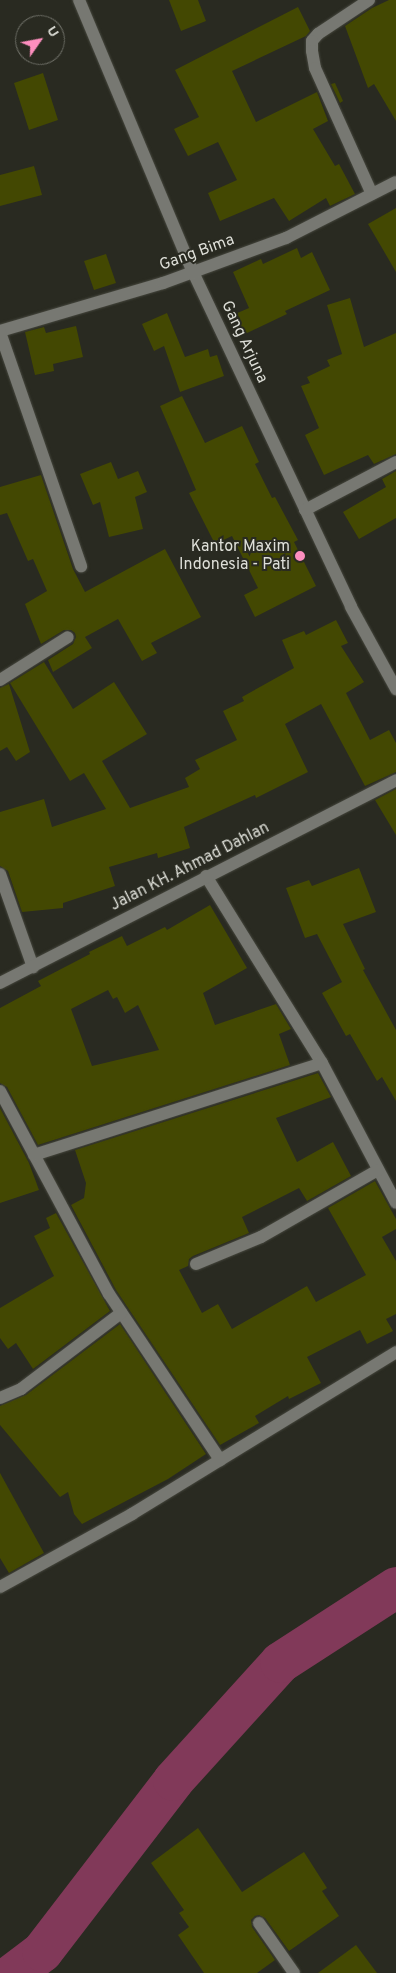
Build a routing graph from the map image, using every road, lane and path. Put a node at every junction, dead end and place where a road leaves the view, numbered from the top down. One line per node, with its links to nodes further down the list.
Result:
1 (79, 0): 5 (street, Gang Arjuna)
2 (369, 0): 4 (street)
3 (396, 182): 4 (street, Gang Bima)
4 (372, 194): 5 (street, Gang Bima)
5 (193, 272): 6 (street, Gang Bima); 8 (street, Gang Arjuna)
6 (0, 332): 9 (street)
7 (396, 462): 8 (street)
8 (305, 510): 12 (street, Gang Arjuna)
9 (81, 566)
10 (68, 637): 11 (street)
11 (0, 680)
12 (396, 689)
13 (396, 780): 15 (street, Jalan KH. Ahmad Dahlan)
14 (0, 874): 16 (street)
15 (206, 876): 16 (street, Jalan KH. Ahmad Dahlan); 18 (street)
16 (33, 966): 17 (street, Jalan KH. Ahmad Dahlan)
17 (0, 983)
18 (322, 1063): 20 (street); 21 (street)
19 (0, 1091): 20 (street)
20 (34, 1155): 24 (street)
21 (378, 1170): 22 (street); 23 (street)
22 (396, 1203)
23 (196, 1264)
24 (122, 1313): 26 (street); 27 (street)
25 (396, 1352): 27 (street)
26 (0, 1398)
27 (220, 1460): 28 (street)
28 (0, 1587)
29 (259, 1923): 30 (street)
30 (294, 1973)

